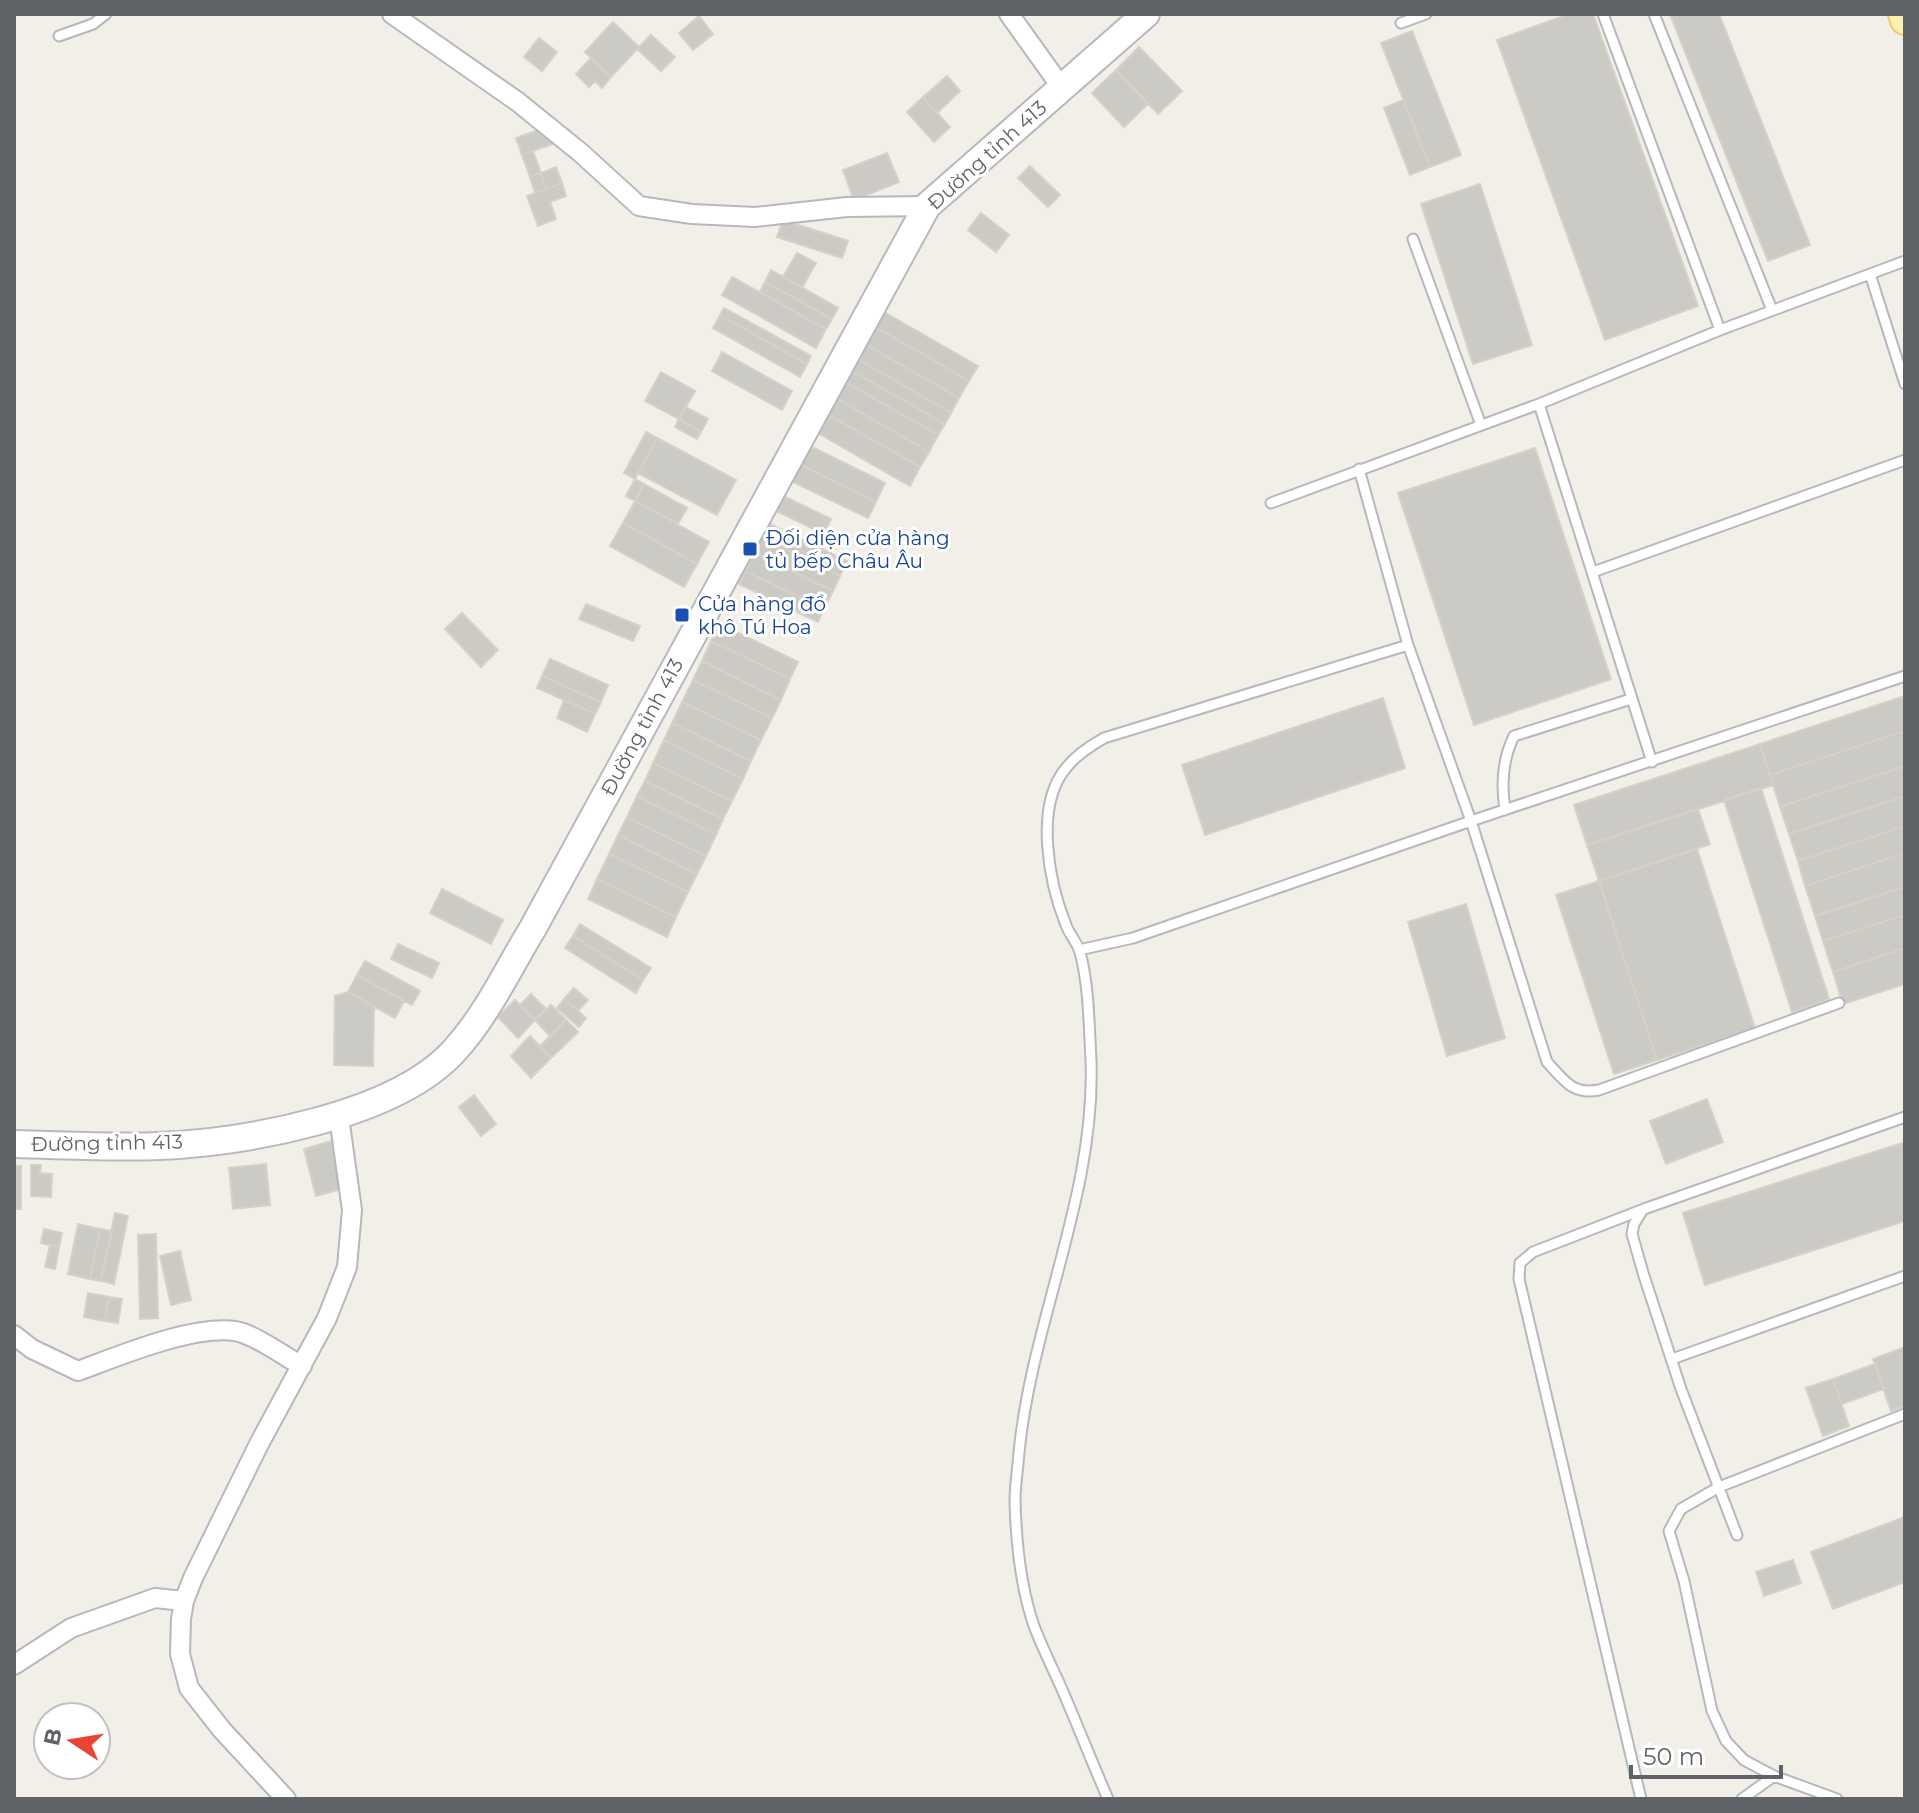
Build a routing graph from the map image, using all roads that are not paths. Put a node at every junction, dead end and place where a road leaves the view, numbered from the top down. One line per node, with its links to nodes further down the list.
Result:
1 (106, 14): 11 (lane)
2 (392, 14): 13 (street)
3 (1009, 14): 12 (street)
4 (1146, 14): 12 (main road, Đường tỉnh 413)
5 (1426, 14): 10 (lane)
6 (1603, 14): 18 (lane)
7 (1654, 14): 17 (lane)
8 (1903, 14): 9 (main road)
9 (1905, 20)
10 (1401, 23)
11 (59, 36)
12 (1062, 88): 13 (main road, Đường tỉnh 413)
13 (927, 206): 34 (main road, Đường tỉnh 413)
14 (1413, 239): 21 (lane)
15 (1905, 261): 16 (lane)
16 (1870, 274): 17 (lane); 19 (lane)
17 (1772, 310): 18 (lane)
18 (1720, 330): 20 (lane)
19 (1905, 384)
20 (1539, 404): 21 (lane); 25 (lane)
21 (1481, 425): 23 (lane)
22 (1905, 460): 25 (lane)
23 (1359, 469): 24 (lane); 26 (lane)
24 (1271, 503)
25 (1593, 572): 28 (lane)
26 (1408, 645): 31 (lane); 32 (lane)
27 (1905, 676): 29 (lane)
28 (1631, 699): 29 (lane); 30 (lane)
29 (1652, 762): 30 (lane)
30 (1505, 810): 31 (lane)
31 (1471, 821): 32 (lane); 33 (lane)
32 (1079, 950): 49 (lane)
33 (1839, 1003)
34 (339, 1117): 36 (main road, Đường tỉnh 413); 41 (street)
35 (1905, 1117): 37 (lane)
36 (14, 1144)
37 (1644, 1209): 40 (lane); 50 (lane)
38 (1905, 1276): 40 (lane)
39 (14, 1335): 41 (street)
40 (1672, 1359): 43 (lane)
41 (302, 1366): 45 (street)
42 (1905, 1414): 43 (lane)
43 (1719, 1487): 44 (lane); 47 (lane)
44 (1737, 1535)
45 (184, 1601): 46 (street); 48 (street)
46 (14, 1665)
47 (1774, 1776): 51 (lane); 52 (lane)
48 (286, 1799)
49 (1108, 1799)
50 (1641, 1799)
51 (1742, 1799)
52 (1837, 1799)

